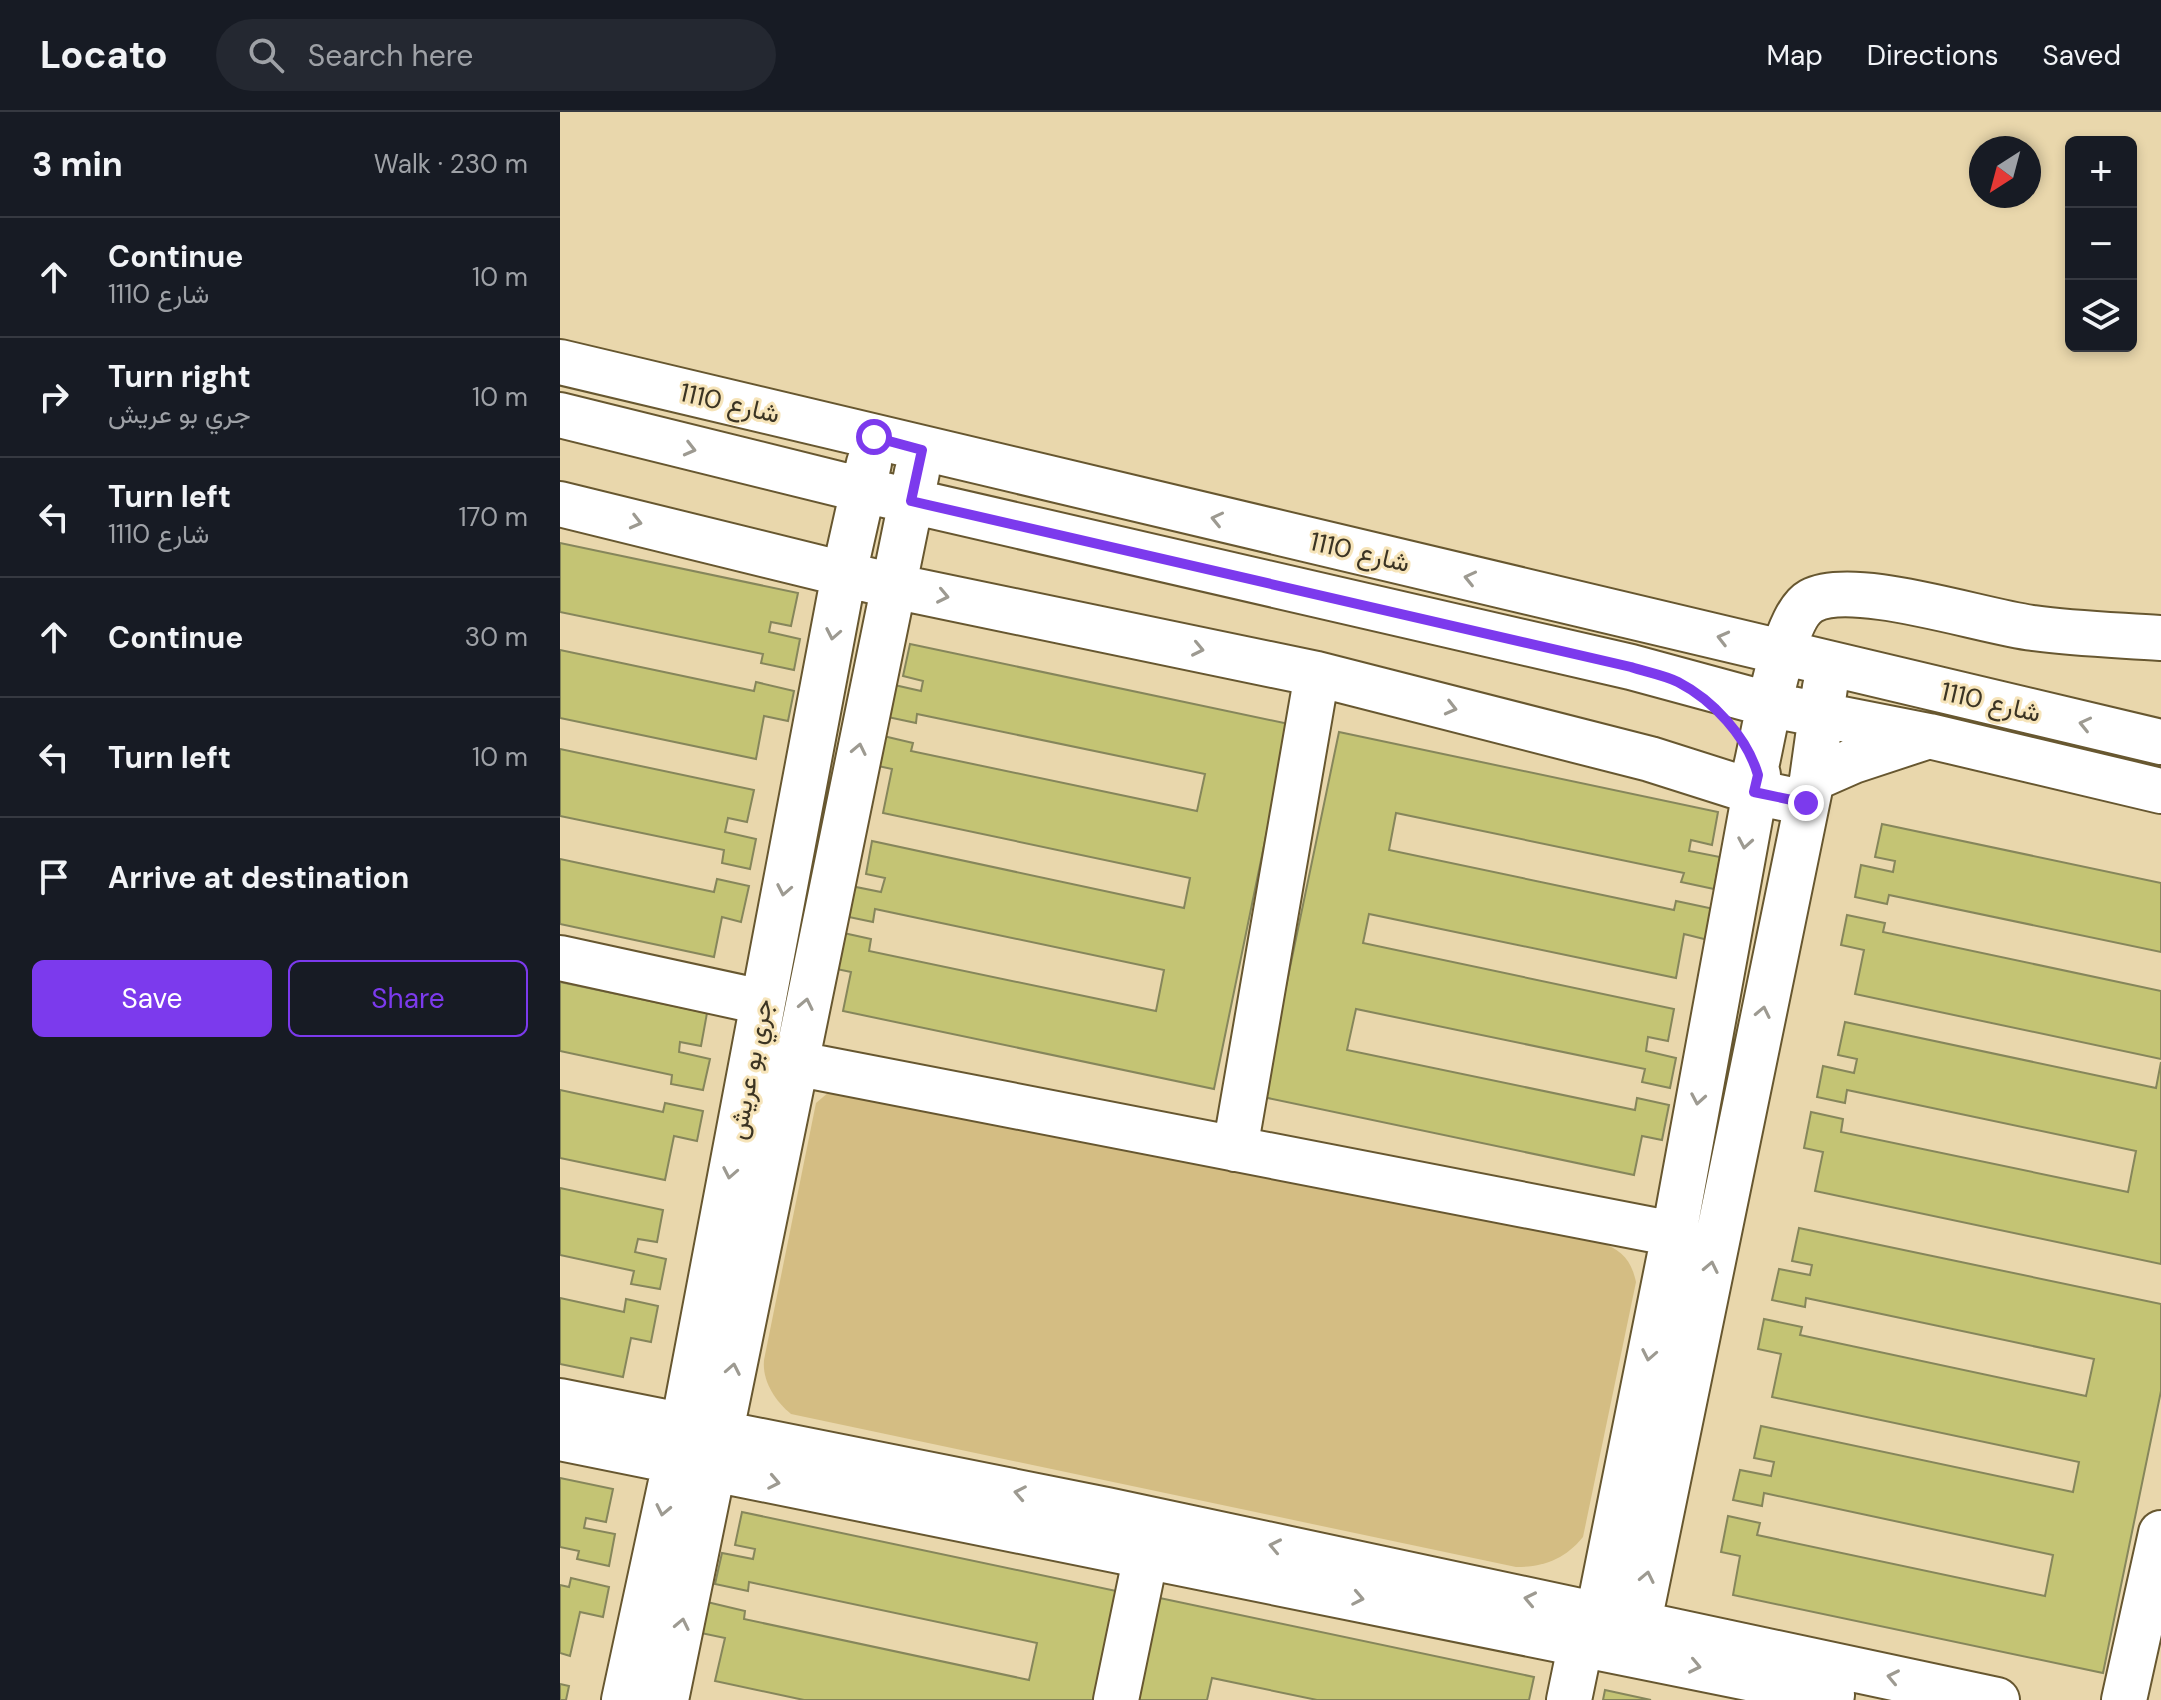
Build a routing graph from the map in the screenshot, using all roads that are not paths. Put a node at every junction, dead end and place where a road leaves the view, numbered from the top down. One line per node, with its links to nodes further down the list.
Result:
1 (560, 362): 3 (street, شارع 1110)
2 (560, 415): 5 (street, شارع 1110, one-way to 5)
3 (874, 437): 4 (street, شارع 1110); 6 (street, جري بو عريش)
4 (922, 450): 7 (street, جري بو عريش); 13 (street, شارع 1110, one-way to 4)
5 (766, 465): 6 (street, شارع 1110); 10 (street)
6 (863, 490): 7 (street, شارع 1110); 10 (street, جري بو عريش)
7 (911, 501): 9 (street, شارع 1110); 11 (street, جري بو عريش)
8 (560, 504): 10 (street, one-way to 10)
9 (1037, 530): 11 (street); 16 (street, شارع 1110)
10 (848, 560): 11 (street); 25 (street, جري بو عريش, one-way to 25)
11 (897, 568): 15 (street, one-way to 15); 26 (street, جري بو عريش, one-way to 11)
12 (2161, 638): 13 (street)
13 (1782, 653): 14 (street, شارع 1110); 17 (street)
14 (1829, 663): 18 (street); 20 (street, شارع 1110, one-way to 14)
15 (1317, 674): 21 (street, one-way to 21); 27 (street)
16 (1677, 681): 17 (street, شارع 1110); 21 (street)
17 (1771, 705): 18 (street, شارع 1110); 21 (street)
18 (1820, 714): 19 (street, شارع 1110); 22 (street)
19 (1929, 736): 22 (street); 23 (street, شارع 1110)
20 (2161, 742)
21 (1755, 780): 22 (street); 28 (street, one-way to 28)
22 (1809, 791): 34 (street, one-way to 22)
23 (2161, 791)
24 (560, 958): 25 (street)
25 (762, 1002): 31 (street, جري بو عريش, one-way to 31)
26 (794, 1063): 27 (street); 31 (street, جري بو عريش, one-way to 26)
27 (1235, 1149): 28 (street)
28 (1674, 1234): 34 (street, one-way to 34)
29 (560, 1401): 31 (street)
30 (560, 1438): 31 (street)
31 (697, 1448): 33 (street); 35 (street, جري بو عريش, one-way to 35); 36 (street, جري بو عريش, one-way to 31)
32 (2161, 1533): 41 (street)
33 (1150, 1538): 34 (street); 37 (street)
34 (1608, 1635): 38 (street); 39 (street, one-way to 39); 40 (street, one-way to 34)
35 (624, 1700)
36 (666, 1700)
37 (1116, 1700)
38 (1569, 1700)
39 (1857, 1700)
40 (1997, 1700)
41 (2124, 1700)

